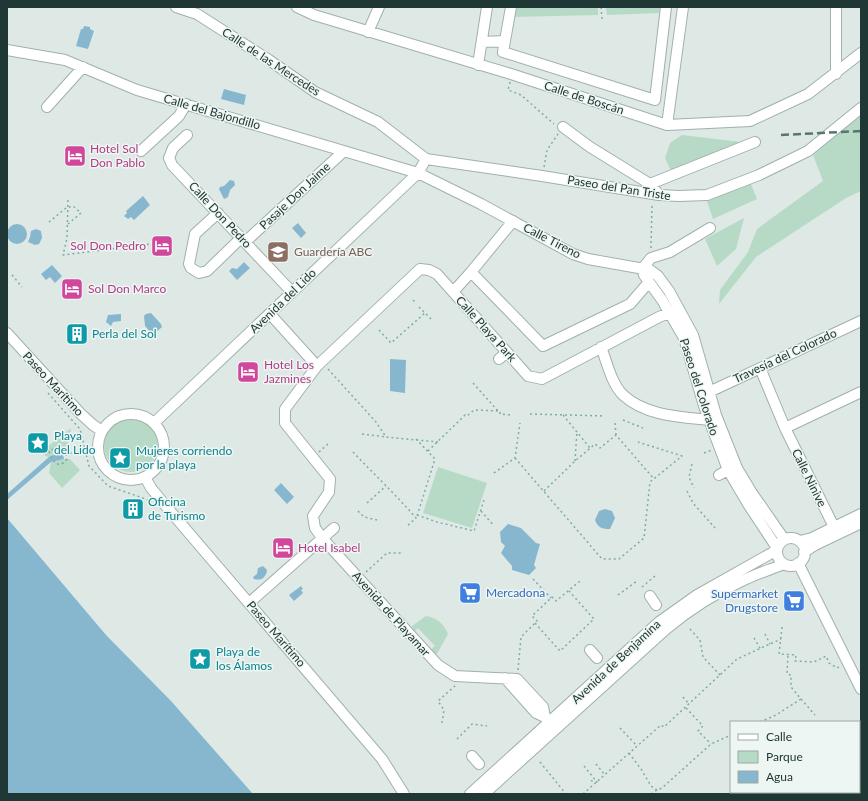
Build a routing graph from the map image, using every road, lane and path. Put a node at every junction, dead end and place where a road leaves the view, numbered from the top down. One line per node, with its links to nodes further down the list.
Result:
1 (176, 7): 31 (street, Calle de las Mercedes)
2 (297, 7): 11 (street, Calle de Boscán)
3 (379, 7): 11 (street)
4 (487, 7): 13 (street)
5 (510, 7): 12 (street)
6 (601, 7): 10 (path)
7 (666, 7): 20 (street)
8 (683, 7): 21 (street)
9 (836, 7): 19 (street)
10 (602, 19)
11 (368, 32): 16 (street, Calle de Boscán)
12 (505, 41): 13 (street); 20 (street)
13 (482, 42): 16 (street)
14 (7, 50): 17 (street, Calle del Bajondillo)
15 (861, 53): 19 (street, Calle de Boscán)
16 (478, 65): 18 (street, Calle de Boscán)
17 (83, 67): 22 (street, Calle del Bajondillo); 23 (street)
18 (511, 74): 25 (street, Calle de Boscán); 26 (path)
19 (836, 74): 25 (street, Calle de Boscán)
20 (656, 94): 21 (street)
21 (671, 95): 25 (street)
22 (186, 104): 29 (street); 30 (street, Calle del Bajondillo)
23 (47, 107)
24 (861, 108): 34 (street, Paseo del Pan Triste)
25 (667, 125)
26 (563, 127): 33 (path); 34 (street)
27 (187, 135): 37 (street, Calle Don Pedro)
28 (755, 142): 34 (street)
29 (141, 151)
30 (344, 151): 32 (street, Calle del Bajondillo); 42 (street, Pasaje Don Jaime)
31 (426, 158): 32 (street, Avenida del Lido); 33 (street, Paseo del Pan Triste)
32 (418, 173): 38 (street, Calle Tireno); 50 (street, Avenida del Lido)
33 (542, 176): 34 (street, Paseo del Pan Triste)
34 (654, 191): 44 (path)
35 (68, 200): 36 (path)
36 (68, 206): 39 (path); 40 (path); 40 (path)
37 (218, 213): 42 (street, Calle Don Pedro); 42 (street, Pasaje Don Jaime)
38 (513, 221): 45 (street, Calle Tireno); 46 (street)
39 (49, 222)
40 (68, 224): 43 (path)
41 (710, 228): 44 (street)
42 (243, 240): 50 (street, Calle Don Pedro)
43 (151, 244)
44 (651, 258): 45 (street)
45 (642, 269): 48 (street, Paseo del Colorado); 55 (street, Paseo del Colorado)
46 (471, 272): 48 (street); 51 (street)
47 (12, 275): 49 (path)
48 (649, 282): 57 (street, Paseo del Colorado)
49 (22, 287)
50 (292, 292): 58 (street, Avenida del Lido)
51 (453, 292): 64 (street, Calle Playa Park); 66 (street, Calle Playa Park)
52 (412, 300): 53 (path)
53 (415, 302)
54 (419, 306): 56 (path)
55 (679, 309): 57 (street, Calle Playa Park); 70 (street, Paseo del Colorado)
56 (425, 312): 59 (path); 61 (path)
57 (670, 313): 63 (street, Calle Playa Park); 79 (street, Paseo del Colorado)
58 (270, 314): 66 (street); 82 (street, Avenida del Lido)
59 (432, 320)
60 (861, 321): 67 (street, Travesía del Colorado)
61 (379, 330)
62 (7, 333): 85 (street, Paseo Marítimo)
63 (601, 347): 64 (street, Calle Playa Park); 79 (street)
64 (507, 352): 65 (street)
65 (499, 359)
66 (317, 366): 127 (street, Avenida de Playamar)
67 (760, 368): 70 (street, Travesía del Colorado); 84 (street, Calle Ninive)
68 (332, 374): 89 (path)
69 (473, 383): 73 (path)
70 (709, 392): 128 (street, Paseo del Colorado)
71 (861, 392): 84 (street)
72 (48, 394): 114 (path)
73 (498, 411): 75 (path); 91 (path)
74 (530, 414): 76 (path)
75 (511, 415)
76 (563, 415): 77 (path); 86 (path)
77 (606, 416)
78 (623, 420): 83 (path)
79 (708, 420): 130 (street, Paseo del Colorado)
80 (520, 423): 102 (path)
81 (615, 423): 88 (path)
82 (154, 424): 85 (street); 106 (street)
83 (643, 428)
84 (785, 428): 124 (street, Calle Ninive)
85 (102, 431): 106 (street)
86 (577, 431): 94 (path); 103 (path)
87 (362, 434): 89 (path)
88 (616, 435): 94 (path); 107 (path)
89 (386, 437): 90 (path)
90 (416, 440): 91 (path); 97 (path)
91 (438, 442): 97 (path)
92 (638, 442): 107 (path)
93 (328, 444): 96 (path)
94 (590, 448): 103 (path)
95 (713, 449): 100 (path)
96 (320, 451)
97 (428, 451): 118 (path)
98 (78, 452): 101 (path)
99 (353, 452): 108 (path)
100 (704, 453)
101 (66, 454): 101 (path)
102 (515, 458): 105 (path); 110 (path)
103 (575, 461): 110 (path)
104 (692, 464): 109 (path)
105 (494, 473)
106 (145, 477): 145 (street, Paseo Marítimo)
107 (654, 479): 110 (path)
108 (386, 486): 113 (path); 119 (path)
109 (694, 488)
110 (544, 491)
111 (687, 491): 126 (path)
112 (484, 500): 116 (path)
113 (367, 503)
114 (152, 505)
115 (358, 511): 120 (path)
116 (481, 511): 118 (path); 122 (path)
117 (861, 514): 124 (street)
118 (417, 515): 119 (path)
119 (416, 518): 123 (path)
120 (377, 520)
121 (861, 523): 131 (street)
122 (494, 526)
123 (406, 527)
124 (834, 527): 129 (street)
125 (334, 528): 127 (street)
126 (715, 528)
127 (323, 539): 145 (street); 158 (street, Avenida de Playamar)
128 (784, 539): 129 (street); 130 (street)
129 (800, 541): 131 (street)
130 (777, 549): 134 (street); 166 (street, Avenida de Benjamina)
131 (804, 552): 133 (street)
132 (403, 553): 135 (path)
133 (798, 563): 134 (street); 156 (street)
134 (784, 564): 186 (street, Avenida de Benjamina)
135 (370, 569)
136 (655, 576): 140 (path)
137 (532, 579): 144 (path)
138 (580, 581): 141 (path)
139 (637, 581): 142 (path)
140 (642, 587)
141 (568, 590): 144 (path); 147 (path)
142 (618, 595)
143 (650, 596): 146 (street)
144 (551, 598): 147 (path)
145 (250, 603): 184 (street, Paseo Marítimo)
146 (656, 605)
147 (535, 623): 159 (path)
148 (782, 627): 152 (path)
149 (690, 629): 157 (path)
150 (765, 634): 153 (path)
151 (754, 638): 154 (path)
152 (781, 639): 153 (path); 155 (path)
153 (770, 644): 154 (path)
154 (760, 648): 157 (path)
155 (788, 655): 156 (path); 163 (path)
156 (848, 663): 161 (street)
157 (720, 675): 164 (path)
158 (505, 678): 159 (street, Avenida de Playamar); 166 (street)
159 (517, 679): 166 (street)
160 (457, 683): 169 (path)
161 (861, 689)
162 (683, 697): 164 (path)
163 (801, 699): 167 (path); 168 (path)
164 (689, 704): 165 (path)
165 (686, 707): 174 (path); 175 (path)
166 (543, 715): 185 (street, Avenida de Benjamina)
167 (815, 715)
168 (762, 721)
169 (442, 723)
170 (487, 726): 173 (path)
171 (620, 728): 175 (path)
172 (730, 735): 174 (path)
173 (457, 739)
174 (711, 744): 183 (path)
175 (637, 746): 176 (path)
176 (629, 753): 180 (path); 183 (path)
177 (540, 762): 187 (path)
178 (596, 764): 180 (path)
179 (584, 766): 182 (path)
180 (605, 775): 182 (path)
181 (588, 780): 182 (path)
182 (597, 782): 188 (path)
183 (656, 790): 189 (path)
184 (404, 794)
185 (470, 794)
186 (484, 794)
187 (566, 794)
188 (583, 794)
189 (651, 794)

